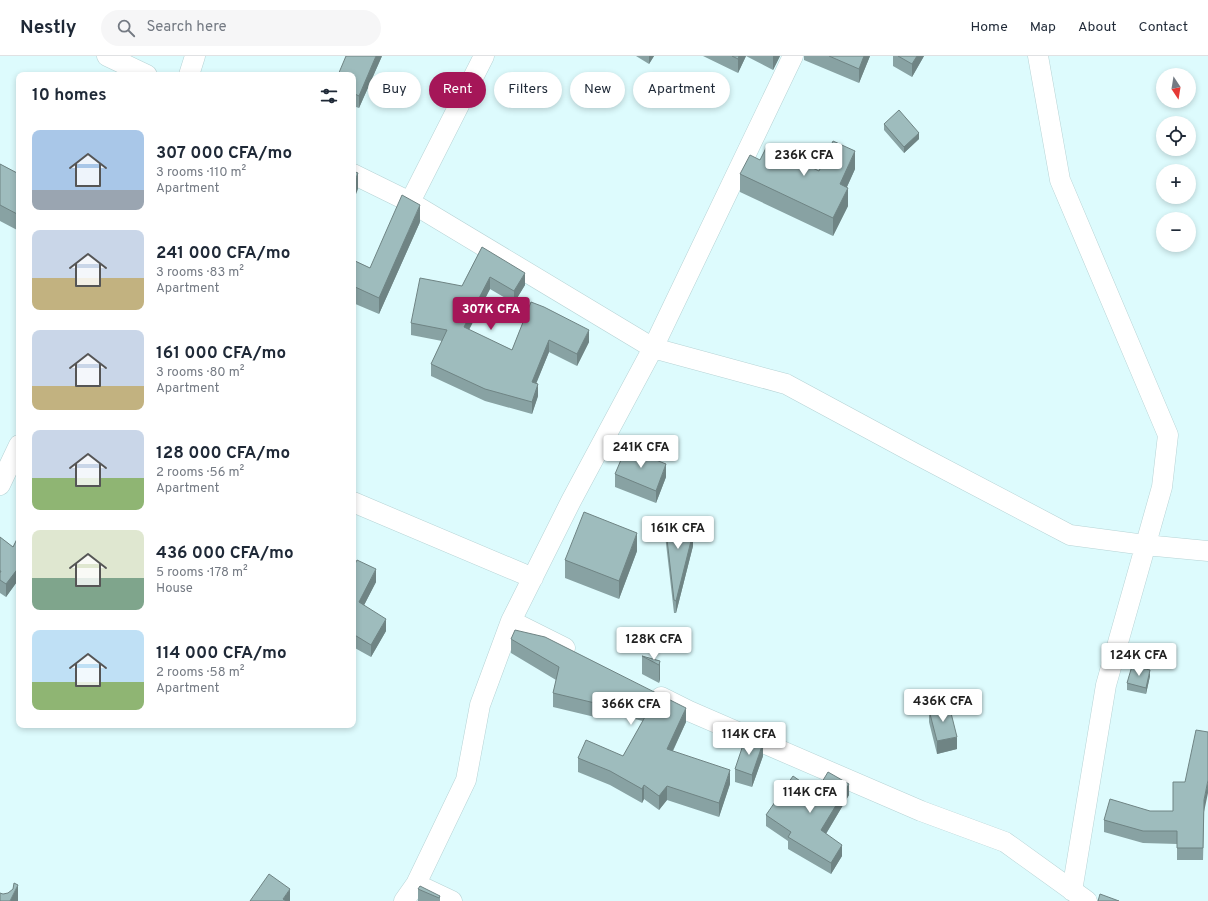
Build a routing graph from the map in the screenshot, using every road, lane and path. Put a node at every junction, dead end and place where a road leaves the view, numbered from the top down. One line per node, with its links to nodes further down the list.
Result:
1 (107, 56): 6 (street)
2 (195, 56): 7 (street)
3 (484, 56): 9 (street)
4 (793, 56): 10 (street)
5 (1038, 56): 14 (street)
6 (141, 72)
7 (190, 72)
8 (356, 175): 9 (street)
9 (410, 202): 10 (street)
10 (653, 348): 14 (street); 16 (street)
11 (16, 451): 12 (street)
12 (0, 485)
13 (356, 503): 16 (street)
14 (1145, 545): 15 (street); 21 (street)
15 (1208, 551)
16 (533, 578): 17 (street)
17 (511, 621): 18 (street); 20 (street)
18 (582, 657)
19 (646, 690): 21 (street)
20 (416, 884): 22 (street); 23 (street)
21 (1080, 896)
22 (404, 901)
23 (452, 901)

